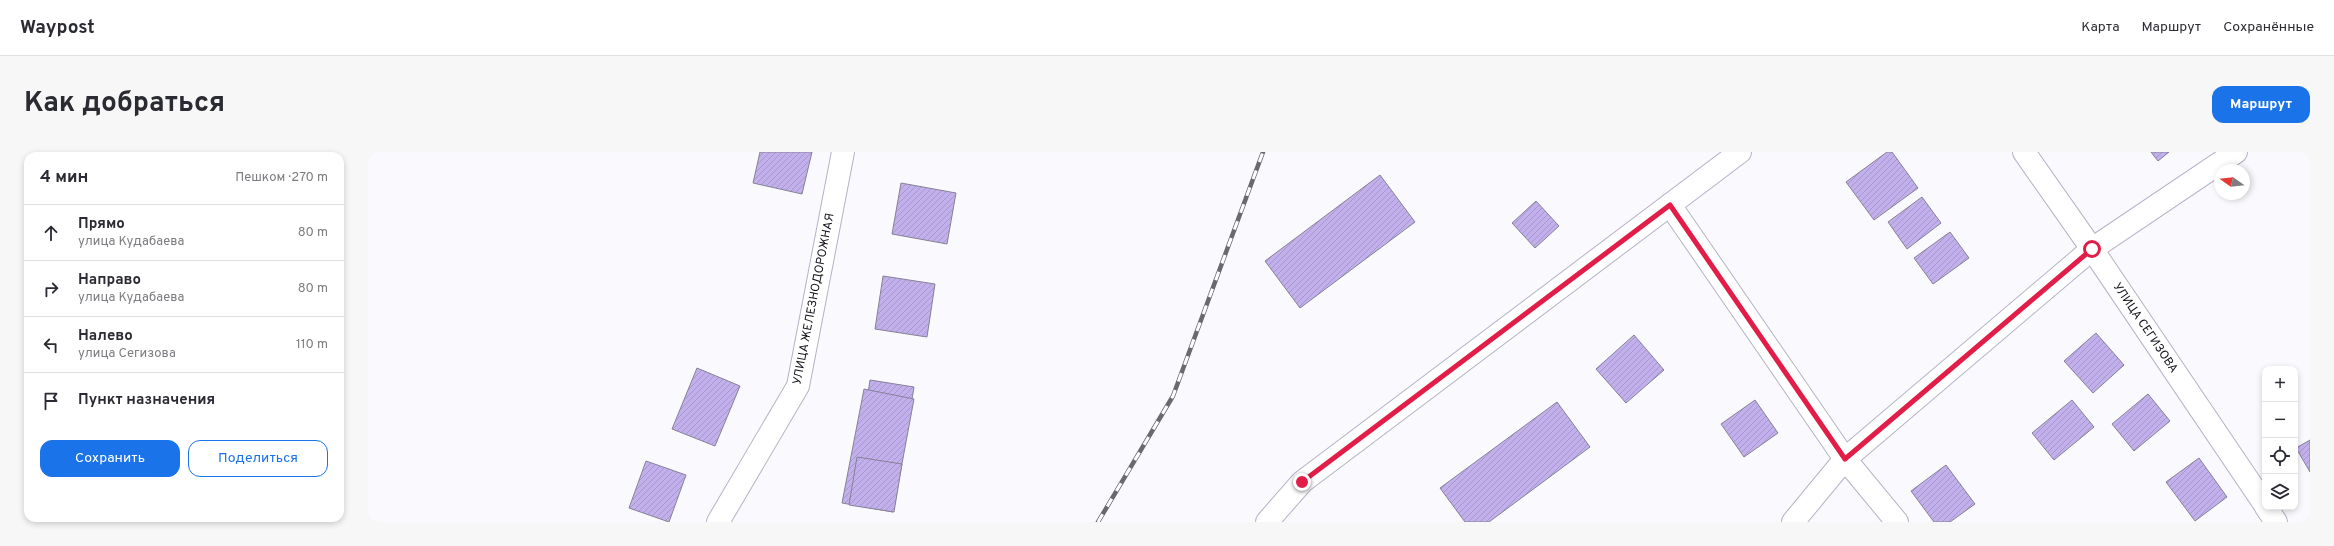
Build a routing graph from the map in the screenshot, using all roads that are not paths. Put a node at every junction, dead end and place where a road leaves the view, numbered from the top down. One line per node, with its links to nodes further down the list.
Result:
1 (843, 152): 10 (street, УЛИЦА ЖЕЛЕЗНОДОРОЖНАЯ)
2 (1740, 152): 5 (street)
3 (2024, 152): 6 (street, УЛИЦА СЕГИЗОВА)
4 (2236, 152): 6 (street)
5 (1670, 205): 7 (street); 11 (street)
6 (2092, 249): 7 (street); 8 (street, УЛИЦА СЕГИЗОВА)
7 (1845, 459): 12 (street); 13 (street)
8 (2262, 500)
9 (2268, 510): 14 (street, УЛИЦА СЕГИЗОВА)
10 (718, 522)
11 (1267, 522)
12 (1793, 522)
13 (1897, 522)
14 (2276, 522)

